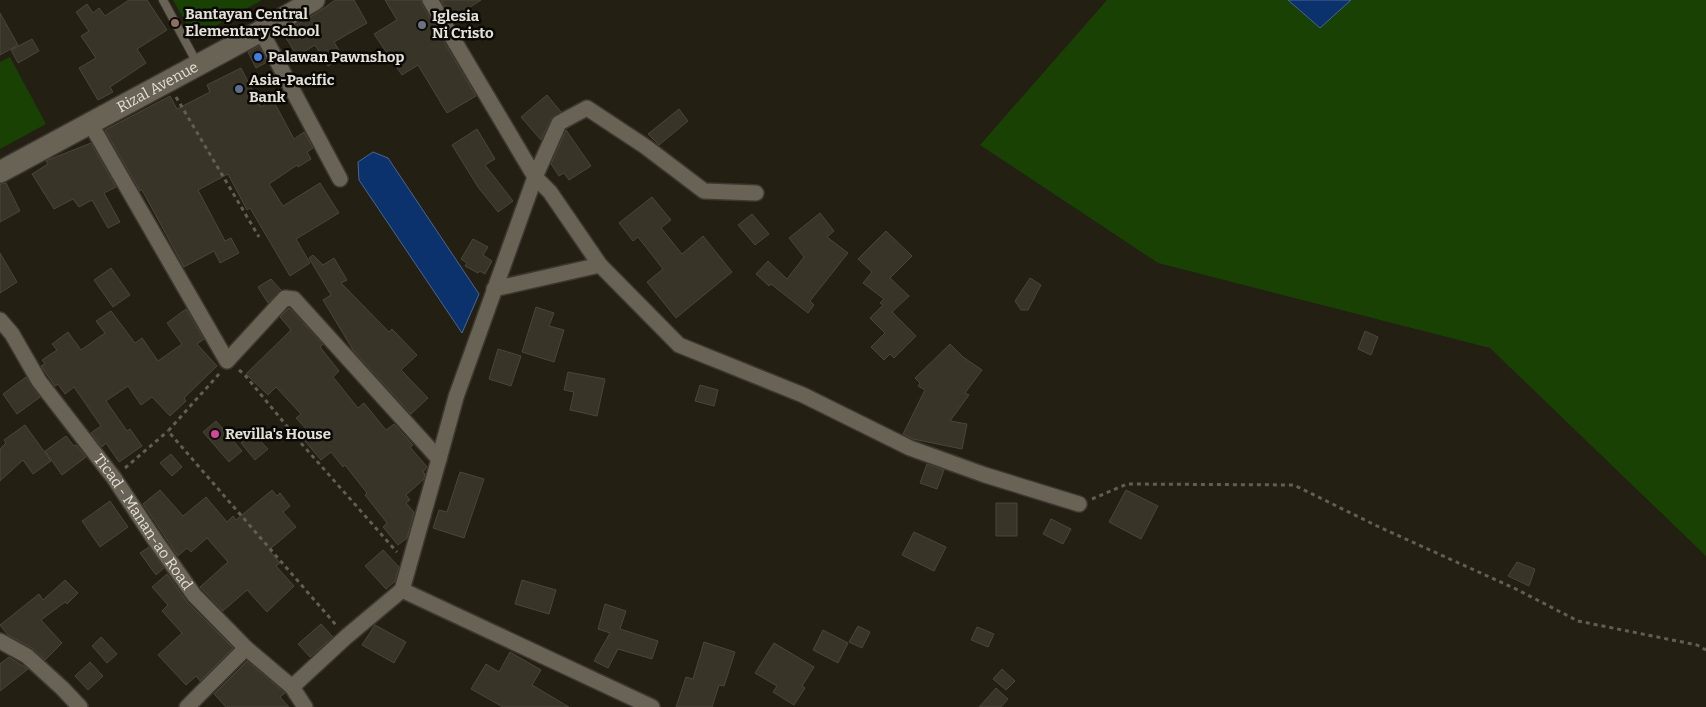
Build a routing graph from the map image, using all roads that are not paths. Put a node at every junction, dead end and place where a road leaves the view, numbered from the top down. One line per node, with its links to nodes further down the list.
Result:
1 (163, 0): 5 (lane)
2 (314, 0): 4 (main road, Rizal Avenue)
3 (430, 0): 8 (street)
4 (261, 31): 5 (main road, Rizal Avenue); 9 (street)
5 (198, 65): 6 (main road, Rizal Avenue)
6 (90, 124): 7 (main road, Rizal Avenue); 14 (street)
7 (0, 172)
8 (535, 177): 10 (street); 11 (street); 12 (street)
9 (340, 179)
10 (756, 193)
11 (600, 265): 12 (street); 15 (street)
12 (494, 290): 14 (street)
13 (0, 320): 18 (street, Ticad - Manan-ao Road)
14 (439, 459): 16 (street)
15 (1079, 504)
16 (402, 590): 19 (street); 23 (street)
17 (0, 641): 20 (street)
18 (246, 648): 19 (street, Ticad - Manan-ao Road); 21 (street)
19 (292, 686): 22 (street, Ticad - Manan-ao Road)
20 (80, 707)
21 (187, 707)
22 (304, 707)
23 (652, 707)

